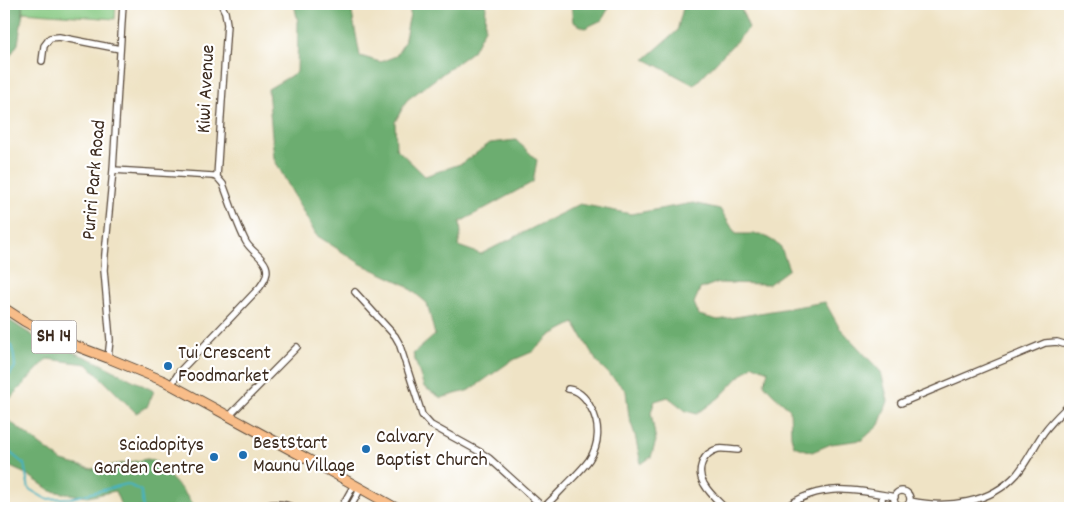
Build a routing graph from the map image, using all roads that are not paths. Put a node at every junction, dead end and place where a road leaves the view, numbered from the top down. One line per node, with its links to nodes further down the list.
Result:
1 (123, 4): 3 (street, Puriri Park Road)
2 (221, 4): 6 (street, Kiwi Avenue)
3 (120, 49): 4 (street); 5 (street, Puriri Park Road)
4 (42, 61)
5 (113, 170): 6 (street); 11 (street, Puriri Park Road)
6 (217, 177): 12 (street)
7 (355, 292): 28 (street)
8 (4, 308): 11 (main road, SH 14)
9 (1070, 346): 14 (street)
10 (297, 347): 16 (street)
11 (108, 358): 12 (main road, SH 14)
12 (171, 385): 16 (main road, SH 14)
13 (568, 389): 28 (street)
14 (901, 403)
15 (1070, 404): 22 (street)
16 (229, 417): 18 (main road, SH 14)
17 (738, 450): 29 (street)
18 (358, 486): 25 (street); 26 (street); 27 (main road, SH 14)
19 (882, 495): 20 (street); 30 (street); 31 (street)
20 (895, 497): 21 (street); 21 (street)
21 (910, 501): 22 (street)
22 (917, 505)
23 (260, 508): 24 (street)
24 (295, 508)
25 (341, 508)
26 (350, 508)
27 (396, 508)
28 (544, 508)
29 (725, 508)
30 (785, 508)
31 (882, 508)

